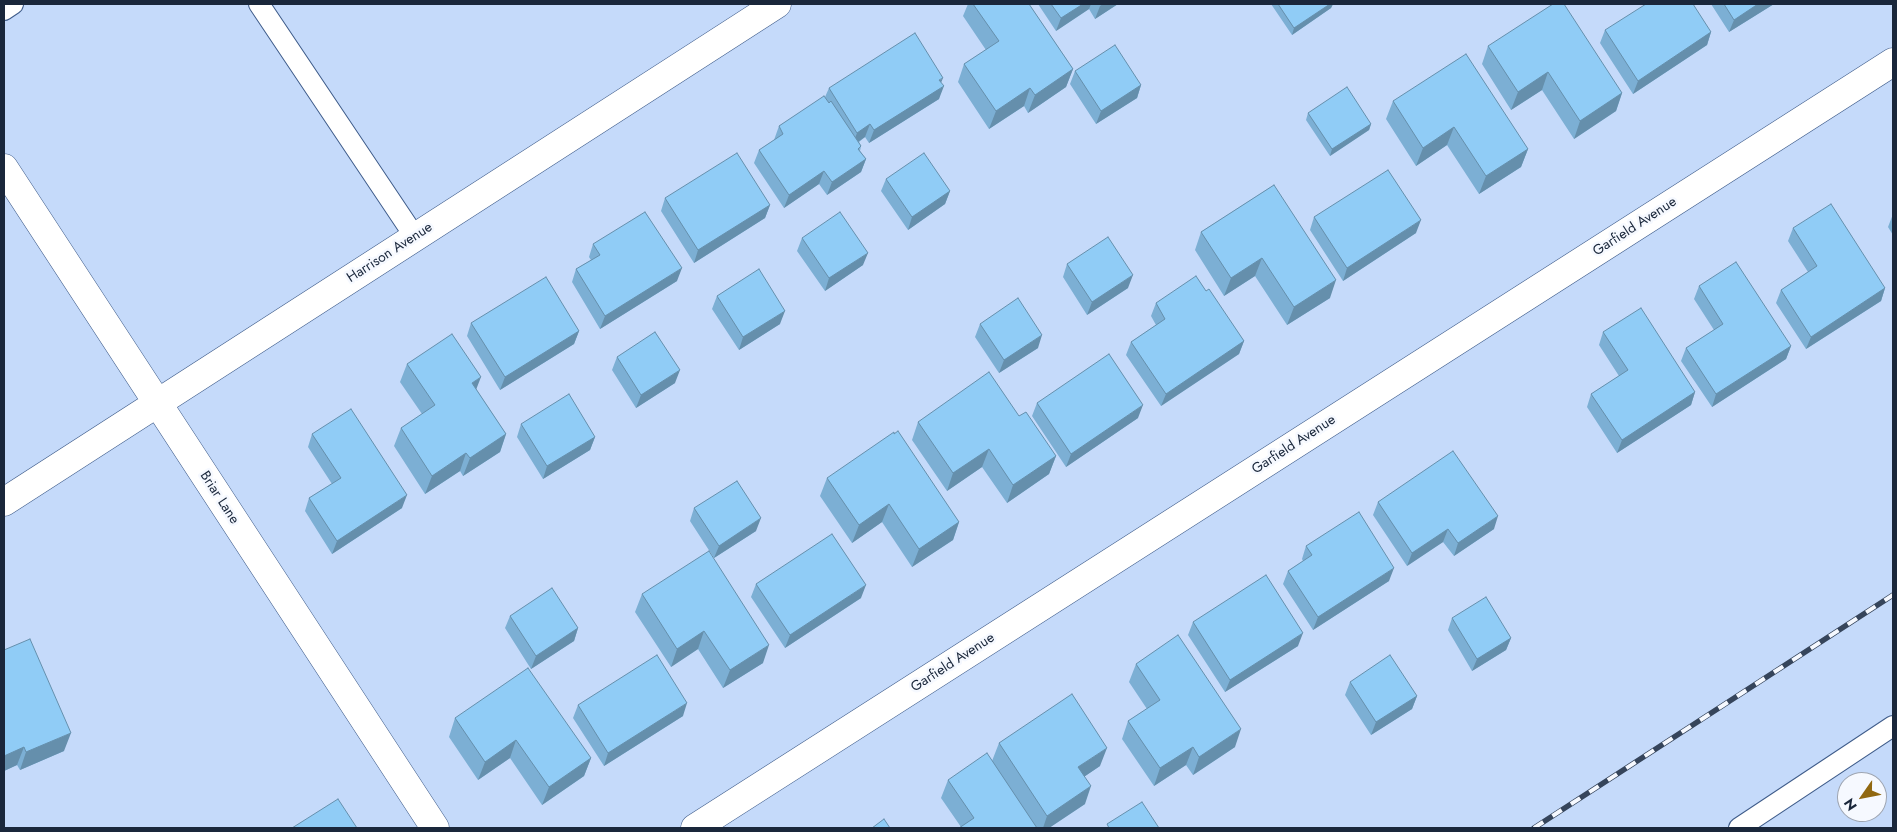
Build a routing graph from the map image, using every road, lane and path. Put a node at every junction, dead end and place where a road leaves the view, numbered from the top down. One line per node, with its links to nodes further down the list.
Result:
1 (13, 4): 4 (lane)
2 (259, 4): 7 (lane)
3 (777, 4): 7 (street, Harrison Avenue)
4 (4, 10)
5 (1893, 62): 12 (street, Garfield Avenue)
6 (4, 168): 8 (street, Briar Lane)
7 (414, 237): 8 (street, Harrison Avenue)
8 (157, 403): 9 (street, Harrison Avenue); 11 (street, Briar Lane)
9 (4, 502)
10 (1893, 726): 13 (lane)
11 (435, 828)
12 (694, 828)
13 (1739, 828)

